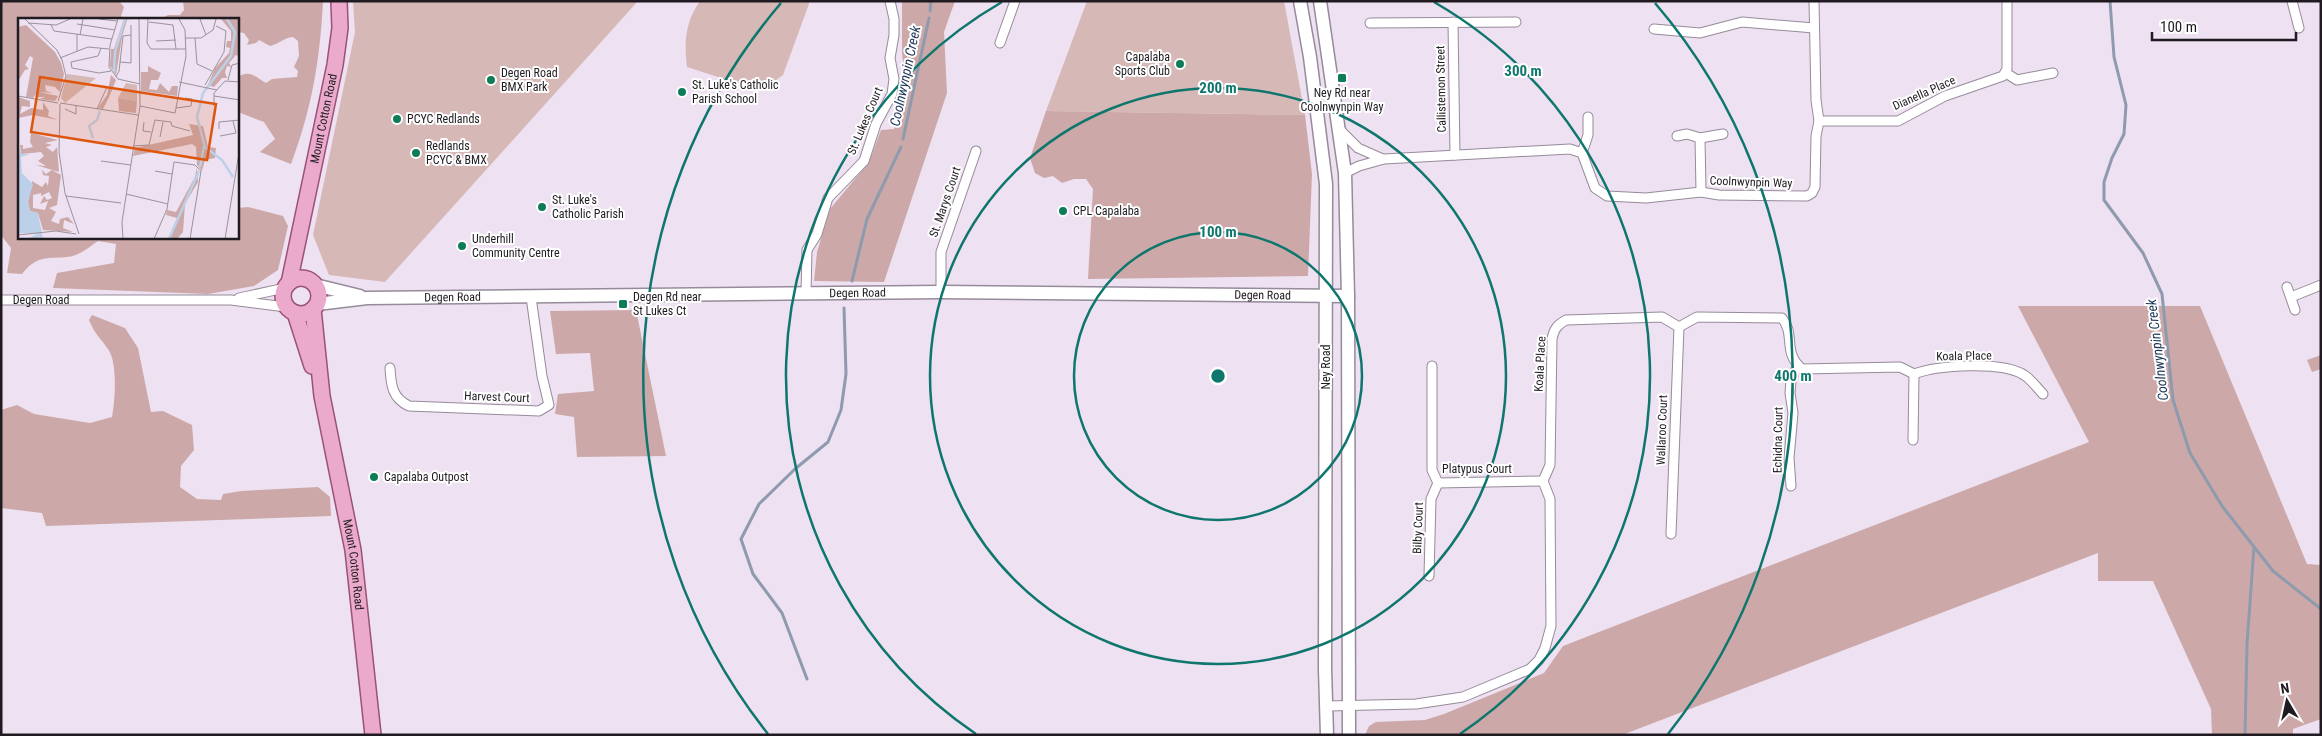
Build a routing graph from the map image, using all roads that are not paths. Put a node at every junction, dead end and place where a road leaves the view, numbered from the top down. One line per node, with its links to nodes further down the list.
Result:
1 (339, 1): 30 (main road, Mount Cotton Road)
2 (890, 1): 36 (street, St. Lukes Court)
3 (1014, 1): 15 (street)
4 (1300, 1): 37 (main road, Ney Road)
5 (1320, 1): 20 (main road, Ney Road)
6 (1814, 1): 12 (street, Coolnwynpin Way)
7 (2007, 1): 16 (street)
8 (2292, 1): 13 (street)
9 (1453, 22): 10 (street); 11 (street); 26 (street, Callistemon Street)
10 (1516, 22)
11 (1370, 23)
12 (1814, 28): 14 (street); 19 (street, Coolnwynpin Way)
13 (2299, 28)
14 (1654, 29)
15 (1000, 43)
16 (2006, 72): 17 (street); 19 (street, Dianella Place)
17 (2053, 73)
18 (1588, 117): 25 (street)
19 (1819, 121): 29 (street, Coolnwynpin Way)
20 (1340, 130): 27 (street); 28 (main road, Ney Road)
21 (1723, 134): 23 (street)
22 (1677, 136): 23 (street)
23 (1700, 138): 29 (street)
24 (976, 151): 35 (street, St. Marys Court)
25 (1582, 152): 26 (street); 29 (street, Coolnwynpin Way)
26 (1454, 155): 27 (street)
27 (1384, 159): 28 (street)
28 (1345, 173): 38 (main road, Ney Road)
29 (1701, 192)
30 (299, 236): 31 (main road, Mount Cotton Road); 32 (main road, Mount Cotton Road)
31 (311, 282): 32 (main road); 41 (main road, Degen Road); 44 (main road)
32 (287, 285): 43 (street, Degen Road); 45 (main road)
33 (2321, 285): 40 (street)
34 (2287, 288): 40 (street)
35 (941, 292): 36 (main road, Degen Road); 37 (main road, Degen Road)
36 (806, 294): 39 (main road, Degen Road)
37 (1326, 296): 38 (main road, Degen Road); 60 (main road, Ney Road)
38 (1348, 296): 61 (main road, Ney Road)
39 (531, 297): 41 (main road, Degen Road); 50 (street, Harvest Court)
40 (2291, 297): 46 (street)
41 (367, 298): 44 (main road, Degen Road)
42 (1, 300): 43 (street, Degen Road)
43 (231, 300): 45 (street, Degen Road)
44 (315, 307): 45 (main road); 53 (main road, Mount Cotton Road)
45 (291, 310): 53 (main road, Mount Cotton Road)
46 (2295, 310)
47 (1679, 327): 48 (street); 55 (street, Koala Place); 58 (street, Wallaroo Court)
48 (1798, 365): 51 (street, Koala Place); 57 (street, Echidna Court)
49 (1432, 366): 56 (street, Platypus Court)
50 (390, 368)
51 (1914, 374): 52 (street, Koala Place); 54 (street)
52 (2043, 394)
53 (322, 396): 62 (main road, Mount Cotton Road)
54 (1914, 440)
55 (1543, 481): 56 (street, Platypus Court); 61 (street)
56 (1438, 483): 59 (street, Bilby Court)
57 (1791, 486)
58 (1671, 534)
59 (1429, 576)
60 (1327, 706): 61 (street); 63 (main road, Ney Road)
61 (1349, 706): 64 (main road, Ney Road)
62 (373, 735)
63 (1327, 735)
64 (1349, 735)

